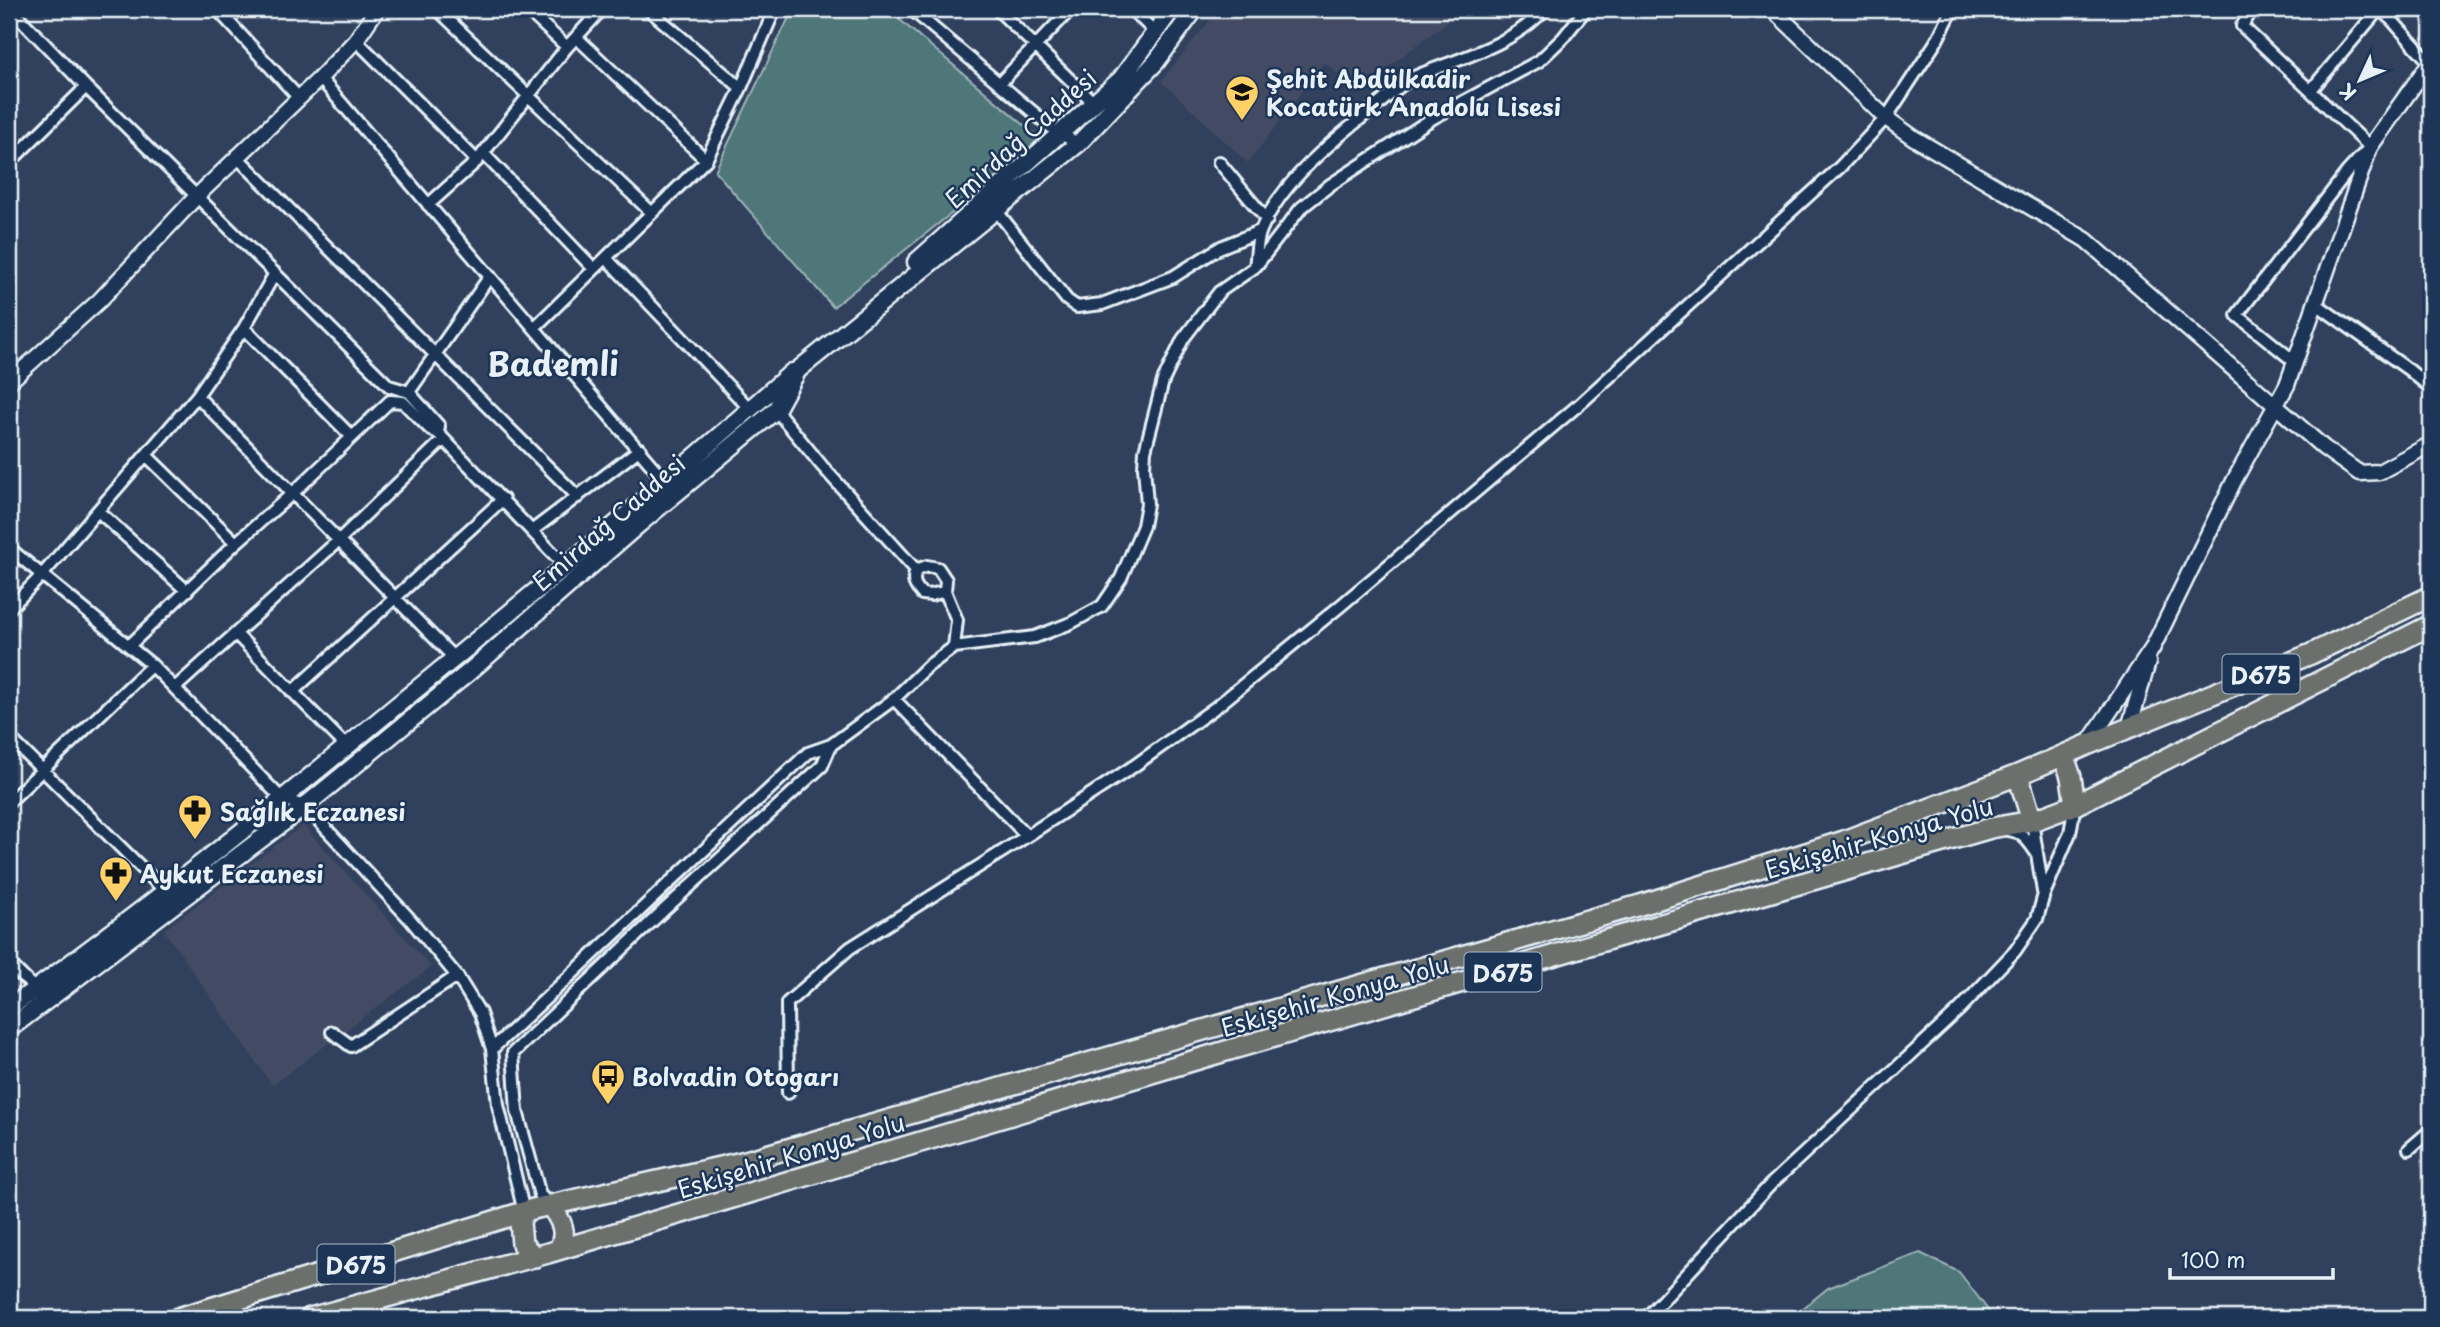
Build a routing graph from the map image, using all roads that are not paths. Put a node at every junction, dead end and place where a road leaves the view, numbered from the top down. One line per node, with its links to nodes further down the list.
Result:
1 (11, 9): 29 (street)
2 (217, 9): 33 (street)
3 (377, 9): 23 (street)
4 (437, 9): 32 (street)
5 (526, 9): 25 (street)
6 (602, 9): 22 (street)
7 (648, 9): 30 (street)
8 (775, 9): 30 (street)
9 (911, 9): 28 (street)
10 (997, 9): 24 (street)
11 (1071, 9): 24 (street)
12 (1131, 9): 21 (street)
13 (1172, 9): 21 (main road, Emirdağ Caddesi)
14 (1195, 9): 37 (main road, Emirdağ Caddesi)
15 (1545, 9): 48 (street)
16 (1586, 9): 51 (street)
17 (1772, 9): 35 (street)
18 (1953, 9): 35 (street)
19 (2253, 9): 31 (street)
20 (2380, 9): 26 (street); 31 (street)
21 (1155, 32): 34 (main road, Emirdağ Caddesi)
22 (576, 37): 25 (street); 41 (street)
23 (356, 40): 27 (street); 40 (street)
24 (1035, 45): 28 (street); 34 (street)
25 (567, 47): 32 (street)
26 (2431, 63): 38 (street)
27 (320, 78): 33 (street); 45 (street)
28 (999, 84): 36 (street)
29 (86, 87): 43 (street); 44 (street)
30 (741, 88): 41 (street)
31 (2311, 90): 38 (street)
32 (530, 96): 40 (street); 47 (street)
33 (298, 97): 39 (street)
34 (1094, 103): 36 (main road, Emirdağ Caddesi)
35 (1886, 118): 64 (street); 114 (street)
36 (1059, 134): 37 (street); 65 (main road, Emirdağ Caddesi)
37 (1079, 143): 46 (main road, Emirdağ Caddesi)
38 (2370, 147): 55 (street); 59 (street)
39 (236, 156): 44 (street); 58 (street)
40 (480, 157): 45 (street); 52 (street)
41 (706, 160): 47 (street)
42 (1219, 162): 48 (street)
43 (9, 163)
44 (197, 196): 53 (street); 60 (street)
45 (428, 205): 54 (street)
46 (996, 210): 49 (street); 66 (main road, Emirdağ Caddesi)
47 (652, 212): 50 (street)
48 (1267, 220): 49 (street)
49 (1260, 231): 51 (street)
50 (606, 258): 52 (street); 65 (street)
51 (1255, 267): 93 (street)
52 (594, 269): 57 (street)
53 (275, 273): 56 (street); 62 (street)
54 (490, 276): 57 (street); 58 (street)
55 (2315, 303): 59 (street); 61 (street)
56 (244, 328): 63 (street); 68 (street)
57 (534, 328): 70 (street)
58 (436, 354): 62 (street); 74 (street)
59 (2295, 362): 64 (street)
60 (9, 382)
61 (2431, 388)
62 (409, 392): 67 (street)
63 (197, 396): 71 (street); 73 (street)
64 (2276, 404): 69 (street); 94 (street)
65 (750, 409): 72 (main road, Emirdağ Caddesi)
66 (776, 410): 82 (street); 84 (main road, Emirdağ Caddesi)
67 (441, 436): 68 (street); 75 (street); 78 (street)
68 (352, 437): 73 (street)
69 (2431, 444)
70 (640, 449): 72 (street); 74 (street)
71 (146, 455): 76 (street); 79 (street)
72 (665, 481): 81 (main road, Emirdağ Caddesi)
73 (293, 493): 78 (street); 79 (street)
74 (578, 497): 77 (street)
75 (503, 499): 77 (street); 88 (street)
76 (98, 511): 83 (street); 85 (street)
77 (533, 530): 81 (street)
78 (338, 541): 88 (street); 91 (street)
79 (236, 543): 85 (street)
80 (9, 548): 83 (street)
81 (565, 566): 84 (street); 95 (main road, Emirdağ Caddesi)
82 (916, 570): 86 (street); 86 (street)
83 (42, 575): 89 (street); 92 (street)
84 (576, 579): 110 (main road, Emirdağ Caddesi)
85 (187, 591): 92 (street)
86 (945, 591): 93 (street)
87 (2431, 596): 100 (highway, D675)
88 (395, 598): 95 (street); 98 (street)
89 (9, 608)
90 (2431, 625): 111 (highway, Eskişehir Konya Yolu / D675)
91 (236, 634): 97 (street); 98 (street)
92 (129, 646): 96 (street)
93 (954, 647): 99 (street)
94 (2151, 651): 100 (street); 103 (street)
95 (455, 659): 104 (main road, Emirdağ Caddesi)
96 (152, 665): 97 (street); 106 (street)
97 (175, 688): 108 (street)
98 (292, 692): 104 (street)
99 (894, 699): 102 (street); 114 (street)
100 (2129, 728): 103 (highway, D675)
101 (9, 737): 106 (street)
102 (831, 745): 125 (street); 126 (street)
103 (2087, 745): 105 (highway, D675)
104 (346, 747): 108 (main road, Emirdağ Caddesi)
105 (2064, 756): 107 (highway, D675); 111 (highway)
106 (43, 771): 109 (street); 116 (street)
107 (2018, 775): 112 (highway); 130 (highway, D675)
108 (282, 799): 110 (street); 116 (main road, Emirdağ Caddesi)
109 (9, 802)
110 (305, 806): 119 (street); 121 (main road, Emirdağ Caddesi)
111 (2075, 806): 112 (highway, Eskişehir Konya Yolu / D675); 117 (street)
112 (2032, 821): 113 (highway, Eskişehir Konya Yolu / D675); 115 (street)
113 (1991, 828): 115 (street); 132 (highway, Eskişehir Konya Yolu / D675)
114 (1027, 836): 127 (street)
115 (2039, 856): 117 (street)
116 (165, 891): 120 (main road, Emirdağ Caddesi)
117 (2044, 894): 135 (street)
118 (9, 962): 120 (street)
119 (457, 976): 124 (street); 125 (street)
120 (35, 989): 121 (street); 122 (main road, Emirdağ Caddesi)
121 (48, 1001): 123 (main road, Emirdağ Caddesi)
122 (9, 1008)
123 (9, 1029)
124 (332, 1032)
125 (492, 1049): 126 (street); 131 (street)
126 (513, 1053): 130 (street)
127 (788, 1093)
128 (2431, 1130): 129 (street)
129 (2409, 1149)
130 (550, 1205): 131 (highway, D675); 132 (highway)
131 (524, 1212): 132 (highway); 133 (highway, D675)
132 (547, 1253): 134 (highway, D675)
133 (178, 1318)
134 (310, 1318)
135 (1646, 1318)

